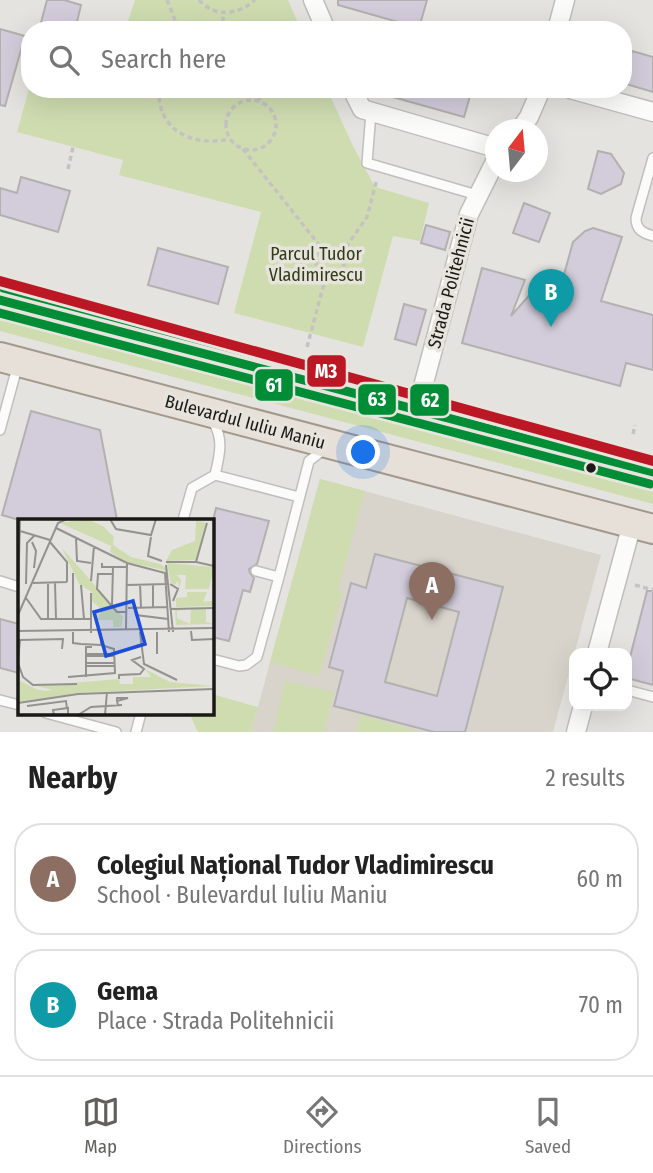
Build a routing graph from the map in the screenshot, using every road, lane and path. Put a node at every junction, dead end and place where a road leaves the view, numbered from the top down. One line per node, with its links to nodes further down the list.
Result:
1 (167, 0): 7 (path)
2 (199, 0): 6 (path)
3 (255, 0): 6 (path)
4 (313, 0): 9 (street)
5 (565, 0): 10 (street)
6 (225, 13): 8 (path)
7 (175, 21)
8 (223, 21)
9 (322, 21)
10 (559, 21)
11 (161, 98): 19 (path)
12 (356, 98): 16 (street)
13 (537, 98): 18 (street)
14 (602, 98): 17 (street)
15 (259, 100): 19 (path); 22 (path)
16 (371, 112): 20 (street); 24 (lane)
17 (653, 112)
18 (528, 119)
19 (229, 139): 22 (path)
20 (485, 145)
21 (73, 147): 25 (path)
22 (243, 149): 29 (path)
23 (653, 158): 28 (lane)
24 (380, 167): 27 (lane); 30 (path)
25 (68, 169)
26 (485, 179): 27 (street, Strada Politehnicii)
27 (477, 195): 35 (street, Strada Politehnicii)
28 (653, 236)
29 (324, 251): 30 (path); 31 (path)
30 (341, 254): 31 (path)
31 (326, 276): 33 (path)
32 (0, 300): 35 (main road)
33 (307, 347)
34 (9, 360): 36 (main road, Bulevardul Iuliu Maniu); 38 (lane)
35 (417, 410): 41 (main road)
36 (207, 413): 40 (main road, Bulevardul Iuliu Maniu); 42 (lane)
37 (635, 425): 39 (path)
38 (0, 430)
39 (633, 434)
40 (336, 446): 43 (lane); 45 (main road, Bulevardul Iuliu Maniu)
41 (653, 472)
42 (215, 475): 43 (lane); 44 (lane)
43 (299, 497): 47 (lane)
44 (183, 519)
45 (643, 526): 50 (street)
46 (256, 571): 47 (lane)
47 (279, 577): 51 (lane)
48 (0, 581): 49 (lane)
49 (18, 587)
50 (599, 648)
51 (214, 660)
52 (632, 691): 53 (lane)
53 (653, 697)
54 (0, 700): 55 (lane)
55 (18, 705)
56 (582, 711): 61 (street)
57 (53, 715): 59 (lane)
58 (140, 715): 60 (lane)
59 (116, 732)
60 (136, 732)
61 (579, 732)

